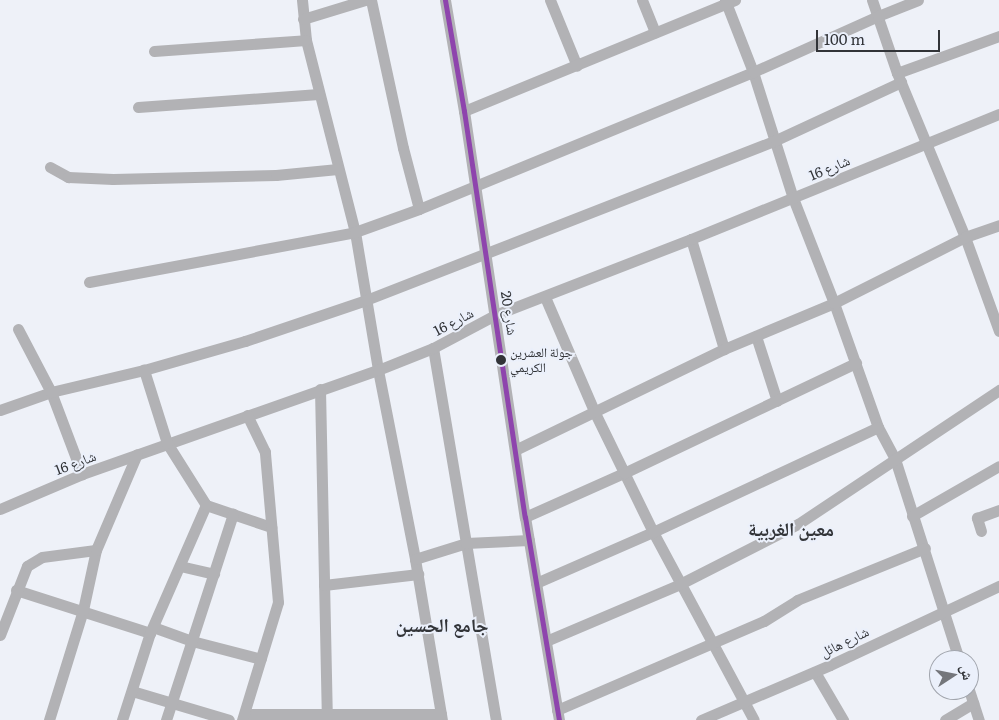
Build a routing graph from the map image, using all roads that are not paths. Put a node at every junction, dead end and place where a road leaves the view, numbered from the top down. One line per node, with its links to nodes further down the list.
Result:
1 (302, 0): 10 (street)
2 (364, 0): 10 (street); 28 (street)
3 (445, 0): 20 (street, شارع 20)
4 (550, 0): 15 (street)
5 (642, 0): 11 (street)
6 (872, 0): 9 (street)
7 (918, 0): 9 (street)
8 (729, 1): 11 (street); 16 (street)
9 (878, 16): 16 (street); 17 (street)
10 (303, 19): 13 (street)
11 (655, 32): 15 (street)
12 (999, 36): 17 (street)
13 (306, 40): 14 (street); 18 (street)
14 (154, 51)
15 (577, 66): 20 (street)
16 (753, 72): 22 (street); 26 (street)
17 (899, 78): 22 (street); 23 (street)
18 (319, 94): 19 (street); 25 (street)
19 (138, 107)
20 (464, 111): 26 (street, شارع 20)
21 (999, 114): 23 (street, شارع 16)
22 (776, 140): 27 (street); 33 (street)
23 (926, 143): 27 (street, شارع 16); 31 (street)
24 (50, 166): 25 (street)
25 (338, 169): 30 (street)
26 (475, 185): 28 (street); 33 (street, شارع 20)
27 (793, 198): 32 (street, شارع 16); 37 (street)
28 (419, 209): 30 (street)
29 (999, 225): 31 (street)
30 (355, 232): 34 (street); 36 (street)
31 (965, 237): 37 (street); 38 (street)
32 (691, 239): 35 (street, شارع 16); 44 (street)
33 (485, 253): 36 (street); 39 (street, شارع 20)
34 (89, 282)
35 (545, 297): 39 (street, شارع 16); 53 (street)
36 (366, 300): 46 (street); 47 (street)
37 (834, 303): 42 (street); 45 (street)
38 (995, 308): 41 (street)
39 (495, 315): 43 (street, شارع 16); 57 (street, شارع 20)
40 (18, 329): 50 (street)
41 (999, 331)
42 (756, 336): 44 (street); 51 (street)
43 (434, 348): 47 (street, شارع 16); 73 (street)
44 (724, 349): 53 (street)
45 (856, 363): 51 (street); 55 (street)
46 (144, 370): 50 (street); 56 (street)
47 (378, 370): 48 (street, شارع 16); 76 (street)
48 (320, 389): 54 (street, شارع 16); 82 (street)
49 (999, 390): 59 (street)
50 (51, 392): 52 (street); 62 (street)
51 (777, 401): 61 (street)
52 (0, 410)
53 (595, 413): 57 (street); 61 (street)
54 (247, 415): 56 (street, شارع 16); 69 (street)
55 (878, 427): 59 (street); 71 (street)
56 (167, 444): 58 (street, شارع 16); 63 (street)
57 (516, 450): 67 (street, شارع 20)
58 (137, 454): 62 (street, شارع 16); 75 (street)
59 (895, 459): 68 (street); 81 (street)
60 (999, 466): 68 (street)
61 (624, 473): 67 (street); 71 (street)
62 (82, 474): 64 (street, شارع 16)
63 (206, 505): 66 (street); 77 (street)
64 (0, 509)
65 (999, 510): 70 (street)
66 (233, 514): 69 (street); 78 (street)
67 (525, 516): 72 (street, شارع 20)
68 (912, 516): 74 (street)
69 (271, 527): 94 (street)
70 (981, 531)
71 (652, 532): 80 (street); 81 (street)
72 (529, 540): 73 (street); 80 (street, شارع 20)
73 (466, 543): 76 (street); 112 (street)
74 (925, 548): 86 (street); 92 (street)
75 (96, 550): 84 (street); 85 (street)
76 (415, 559): 79 (street)
77 (180, 566): 78 (street); 88 (street)
78 (214, 574): 90 (street)
79 (418, 574): 82 (street); 106 (street)
80 (536, 583): 91 (street, شارع 20)
81 (680, 584): 91 (street); 92 (street)
82 (324, 585): 104 (street)
83 (999, 586): 86 (street, شارع هائل)
84 (16, 590): 85 (street); 87 (street)
85 (83, 610): 88 (street); 108 (street)
86 (942, 611): 93 (street); 95 (street, شارع هائل)
87 (3, 614): 89 (street)
88 (152, 630): 90 (street); 96 (street)
89 (0, 635)
90 (192, 641): 94 (street); 99 (street)
91 (546, 641): 101 (street, شارع 20)
92 (711, 644): 98 (street); 101 (street)
93 (956, 650)
94 (261, 659): 102 (street)
95 (815, 672): 98 (street, شارع هائل); 107 (street)
96 (132, 691): 99 (street); 109 (street)
97 (973, 700): 100 (street)
98 (742, 701): 113 (street, شارع هائل); 114 (street)
99 (172, 703): 110 (street); 111 (street)
100 (974, 703): 115 (street); 116 (street)
101 (558, 715)
102 (244, 717): 103 (street)
103 (271, 717): 104 (street)
104 (327, 717): 105 (street)
105 (411, 717): 106 (street)
106 (441, 717)
107 (838, 718)
108 (49, 720)
109 (122, 720)
110 (166, 720)
111 (229, 720)
112 (496, 720)
113 (701, 720)
114 (754, 720)
115 (945, 720)
116 (979, 720)

